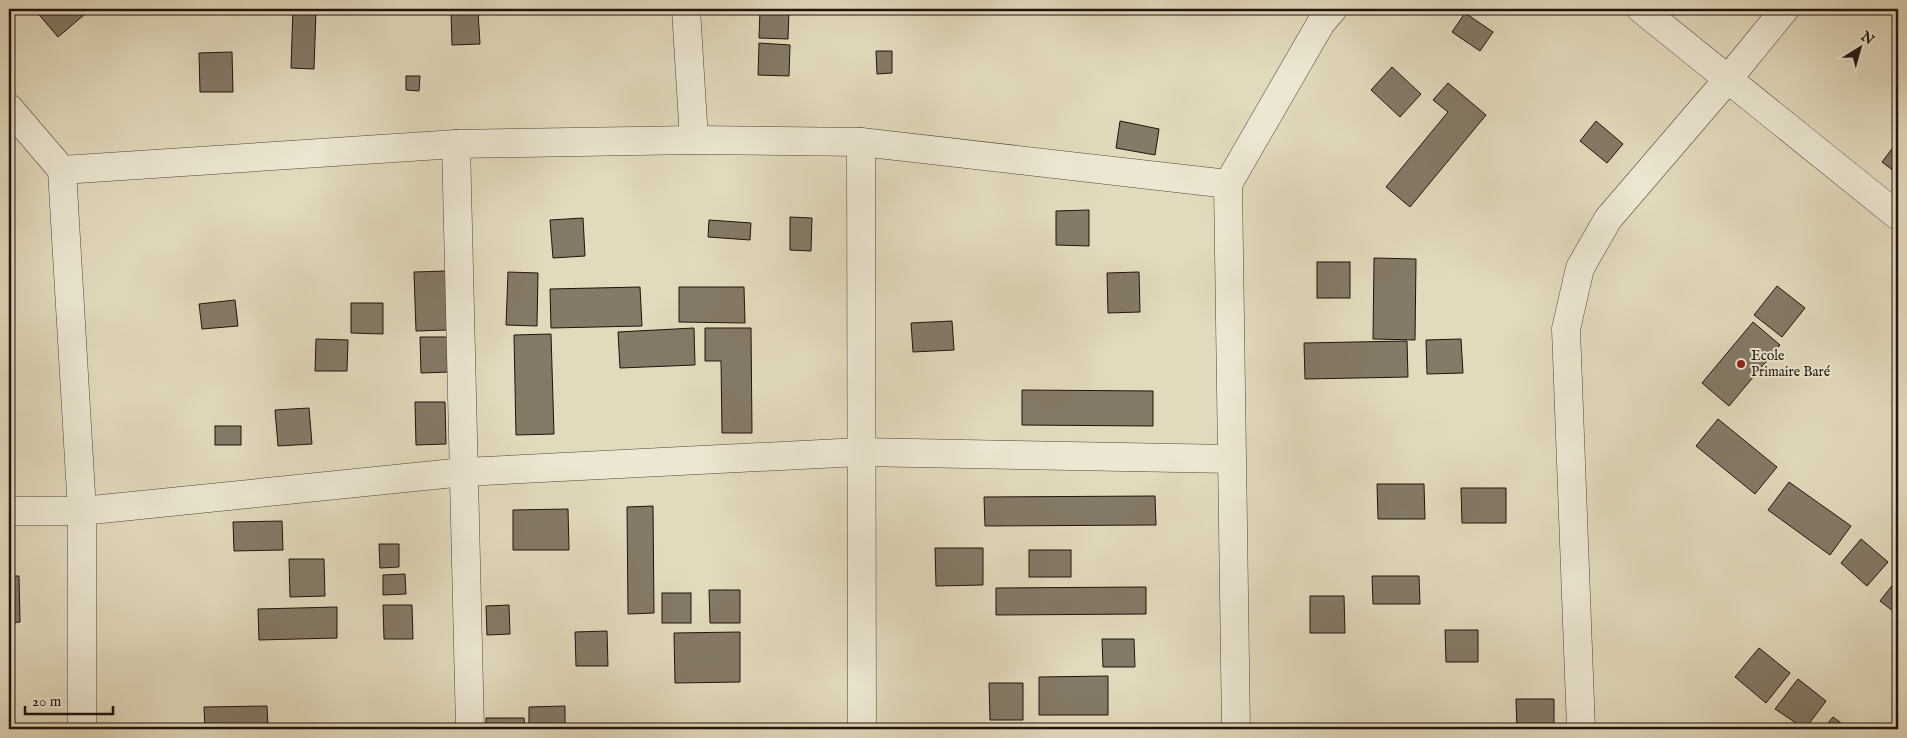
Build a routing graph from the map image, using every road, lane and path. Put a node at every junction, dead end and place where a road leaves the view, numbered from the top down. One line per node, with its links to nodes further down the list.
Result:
1 (686, 9): 7 (street)
2 (1333, 9): 11 (street)
3 (1641, 9): 5 (street)
4 (1785, 9): 5 (street)
5 (1728, 79): 12 (street); 22 (street)
6 (9, 108): 10 (street)
7 (694, 140): 8 (street); 9 (street)
8 (861, 142): 11 (street); 13 (street)
9 (456, 144): 10 (street); 15 (street)
10 (62, 170): 16 (street)
11 (1228, 184): 14 (street)
12 (1898, 216)
13 (860, 452): 14 (street); 15 (street); 20 (street)
14 (1231, 459): 21 (street)
15 (464, 472): 16 (street); 19 (street)
16 (82, 511): 17 (street); 18 (street)
17 (9, 512)
18 (82, 729)
19 (470, 729)
20 (862, 729)
21 (1236, 729)
22 (1581, 729)

